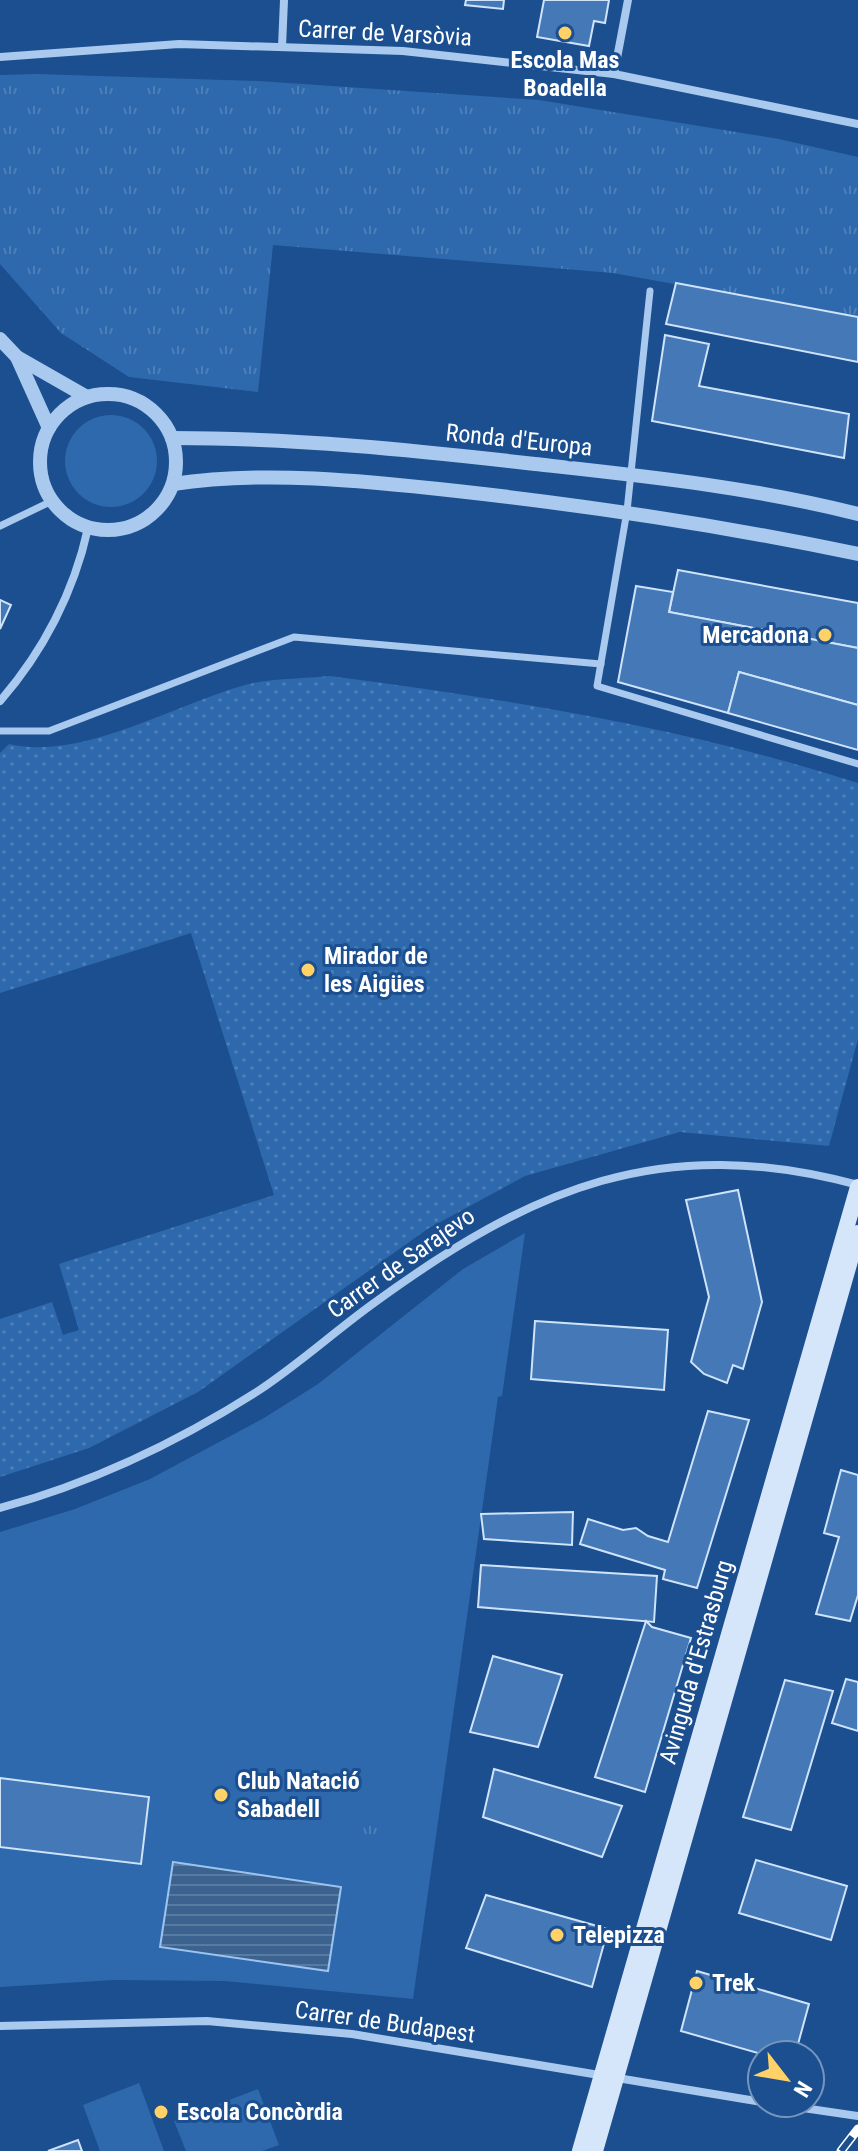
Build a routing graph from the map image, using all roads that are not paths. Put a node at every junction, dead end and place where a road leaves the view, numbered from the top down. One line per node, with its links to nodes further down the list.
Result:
1 (284, 0): 3 (street)
2 (628, 0): 5 (street)
3 (282, 47): 4 (street, Carrer de Varsòvia); 5 (street, Carrer de Varsòvia)
4 (0, 57)
5 (614, 74): 6 (street, Carrer de Varsòvia)
6 (858, 124)
7 (650, 291): 13 (street)
8 (0, 339): 9 (street)
9 (17, 357): 10 (street); 11 (street)
10 (87, 397): 11 (street); 12 (street)
11 (49, 428): 15 (street)
12 (172, 438): 13 (street, Ronda d'Europa); 14 (street)
13 (631, 474): 16 (street); 17 (street, Ronda d'Europa)
14 (173, 484): 16 (street); 19 (street)
15 (52, 501): 18 (street); 19 (street)
16 (627, 511): 20 (street); 21 (street)
17 (858, 514)
18 (0, 526)
19 (88, 528): 22 (street)
20 (858, 554)
21 (601, 664): 23 (street); 24 (street)
22 (0, 701)
23 (0, 731)
24 (858, 764)
25 (858, 1186): 27 (street, Carrer de Sarajevo); 29 (main road, Avinguda d'Estrasburg)
26 (858, 1233): 29 (main road, Avinguda d'Estrasburg)
27 (0, 1508)
28 (0, 2026): 29 (street, Carrer de Budapest)
29 (609, 2078): 30 (street, Carrer de Budapest); 33 (main road, Avinguda d'Estrasburg); 34 (main road, Avinguda d'Estrasburg)
30 (746, 2099)
31 (826, 2111): 32 (street)
32 (858, 2116)
33 (580, 2151)
34 (595, 2151)

